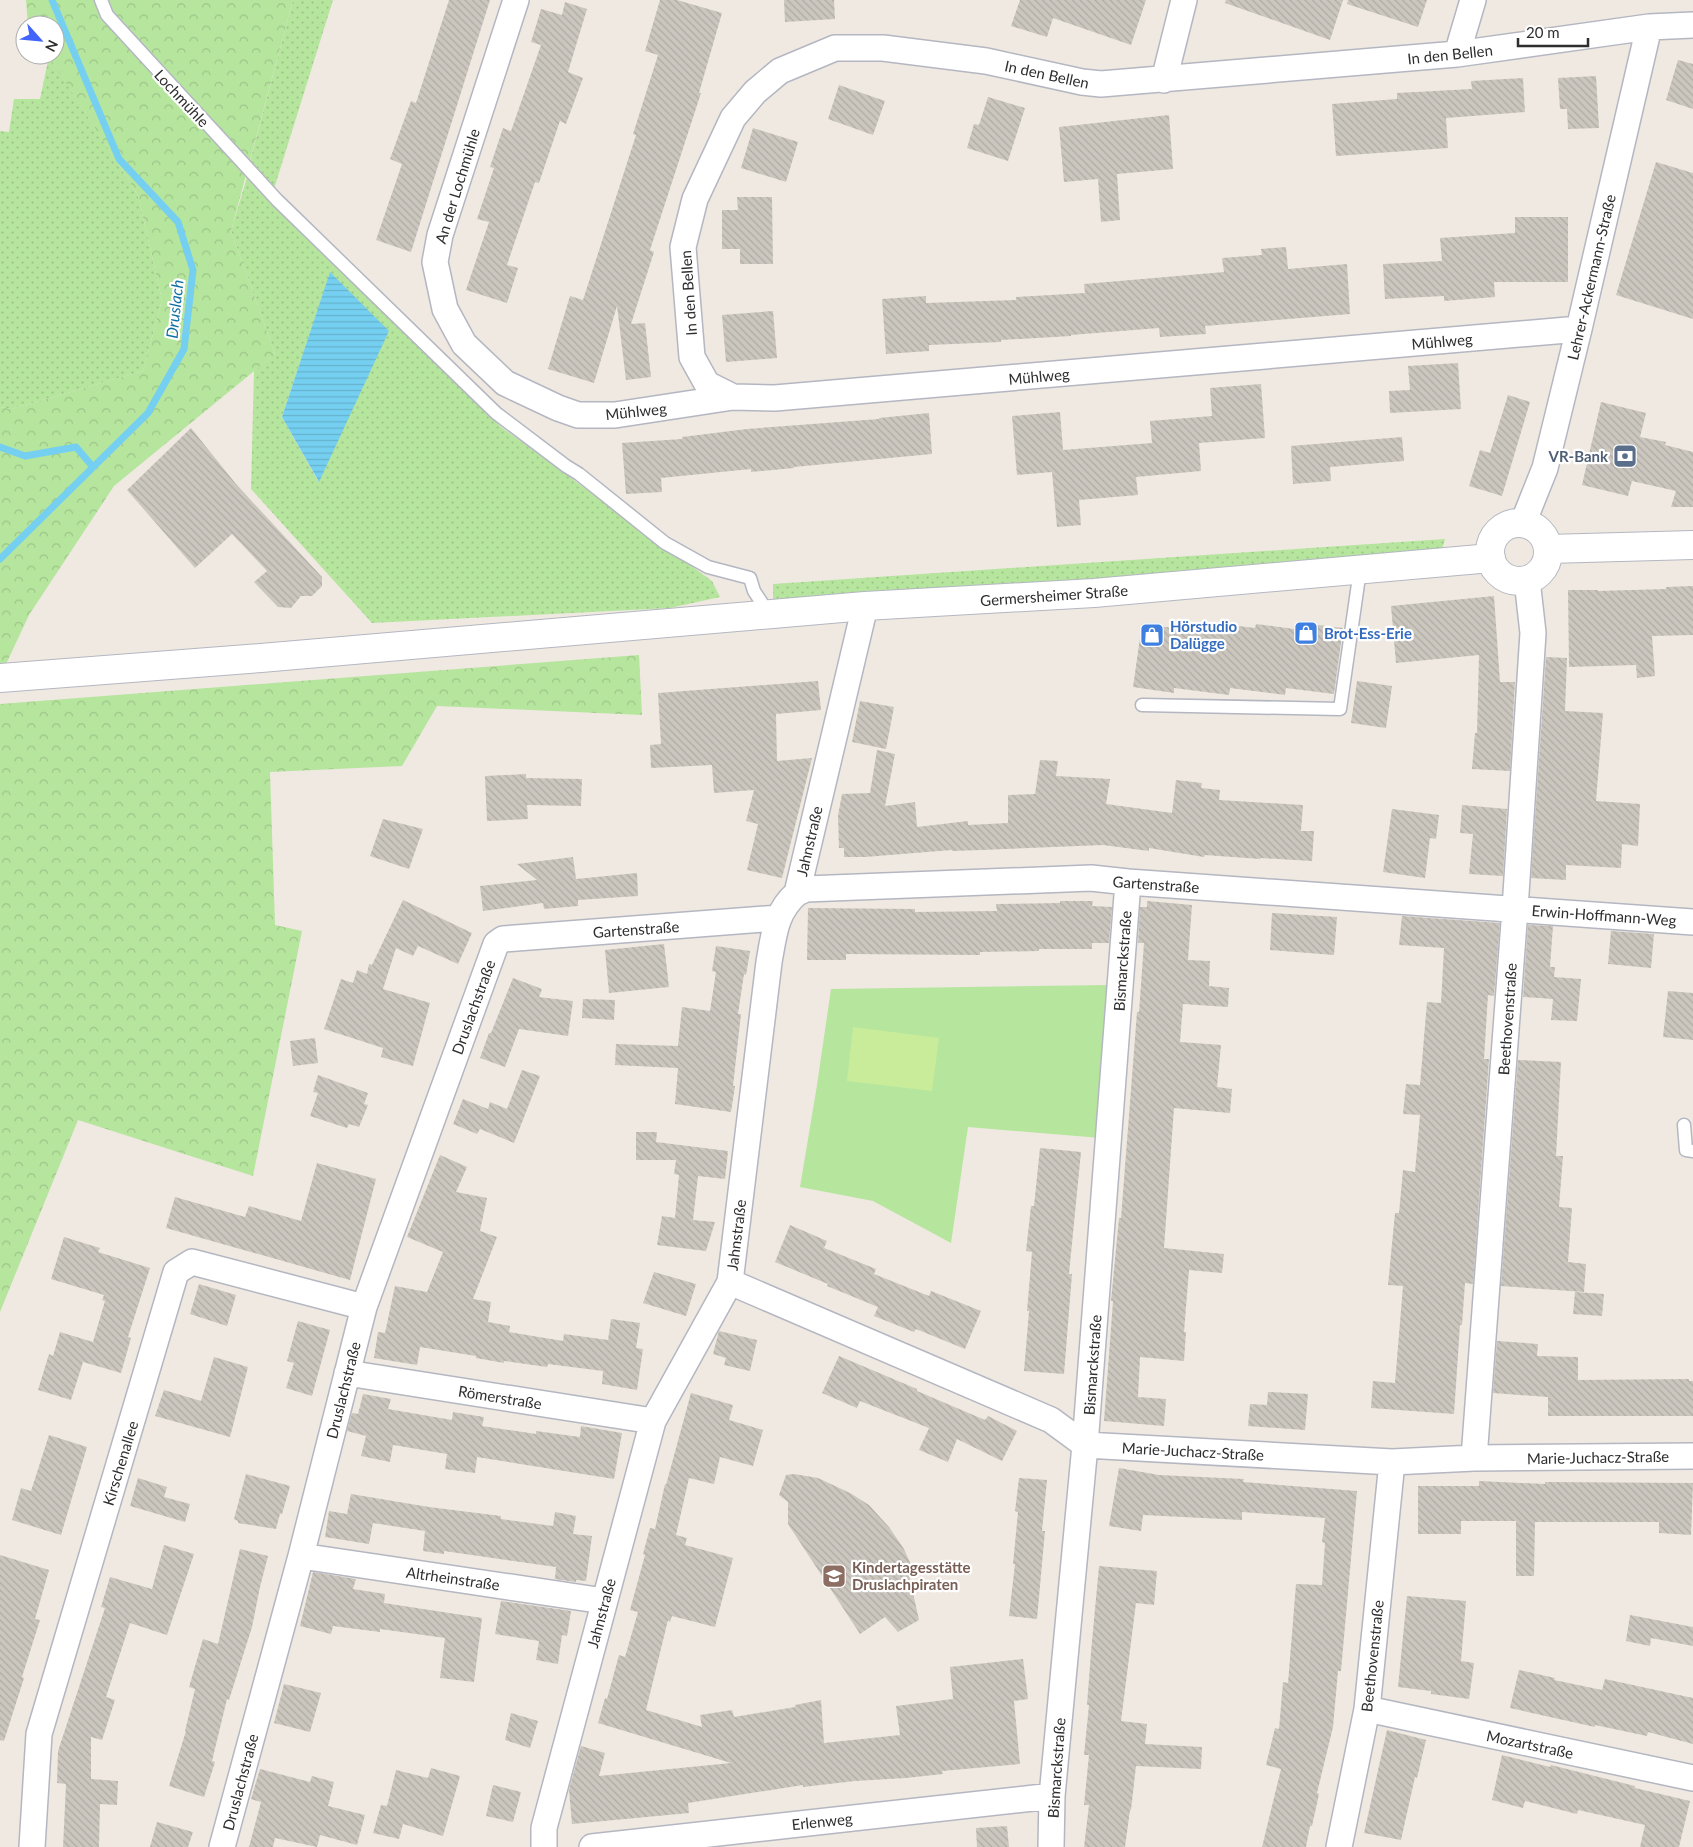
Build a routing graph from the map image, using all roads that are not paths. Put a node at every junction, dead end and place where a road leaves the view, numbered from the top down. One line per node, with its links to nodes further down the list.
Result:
1 (101, 0): 19 (lane, Lochmühle)
2 (516, 0): 10 (street, An der Lochmühle)
3 (1184, 0): 8 (street)
4 (1473, 0): 7 (street)
5 (1693, 25): 6 (street, In den Bellen)
6 (1649, 27): 7 (street, In den Bellen); 9 (street, Lehrer-Ackermann-Straße)
7 (1457, 54): 8 (street, In den Bellen)
8 (1164, 80): 11 (street, In den Bellen)
9 (1579, 329): 11 (street, Mühlweg); 12 (street, Lehrer-Ackermann-Straße)
10 (505, 384): 11 (street, Mühlweg)
11 (733, 397)
12 (1523, 524): 14 (main road); 15 (main road)
13 (1693, 545): 14 (main road)
14 (1548, 549): 17 (main road)
15 (1491, 558): 16 (main road, Germersheimer Straße); 17 (main road)
16 (1360, 570): 18 (main road, Germersheimer Straße); 21 (lane)
17 (1527, 580): 24 (street, Beethovenstraße)
18 (865, 606): 19 (main road, Germersheimer Straße); 23 (street, Jahnstraße)
19 (769, 614): 20 (main road, Germersheimer Straße)
20 (0, 678)
21 (1142, 705)
22 (1128, 882): 23 (street, Gartenstraße); 24 (street, Gartenstraße); 34 (street, Bismarckstraße)
23 (797, 893): 25 (street, Jahnstraße)
24 (1516, 909): 26 (street, Erwin-Hoffmann-Weg); 36 (street, Beethovenstraße)
25 (778, 918): 27 (street, Gartenstraße); 30 (street, Jahnstraße)
26 (1693, 922)
27 (496, 944): 31 (street, Druslachstraße)
28 (1684, 1125): 29 (lane)
29 (1693, 1151)
30 (730, 1282): 33 (street, Jahnstraße); 34 (street)
31 (364, 1307): 32 (street, Druslachstraße); 43 (street, Kirschenallee)
32 (347, 1373): 33 (street, Römerstraße); 38 (street, Druslachstraße)
33 (653, 1421): 39 (street, Jahnstraße)
34 (1086, 1445): 37 (street, Marie-Juchacz-Straße); 42 (street, Bismarckstraße)
35 (1693, 1456): 36 (street, Marie-Juchacz-Straße)
36 (1474, 1458): 37 (street, Marie-Juchacz-Straße)
37 (1392, 1462): 40 (street, Beethovenstraße)
38 (301, 1556): 39 (street, Altrheinstraße); 44 (street, Druslachstraße)
39 (604, 1601): 45 (street, Jahnstraße)
40 (1367, 1709): 41 (street, Mozartstraße); 48 (street, Beethovenstraße)
41 (1693, 1778)
42 (1052, 1796): 46 (street, Erlenweg); 47 (street, Bismarckstraße)
43 (32, 1847)
44 (222, 1847)
45 (544, 1847)
46 (592, 1847)
47 (1051, 1847)
48 (1339, 1847)

